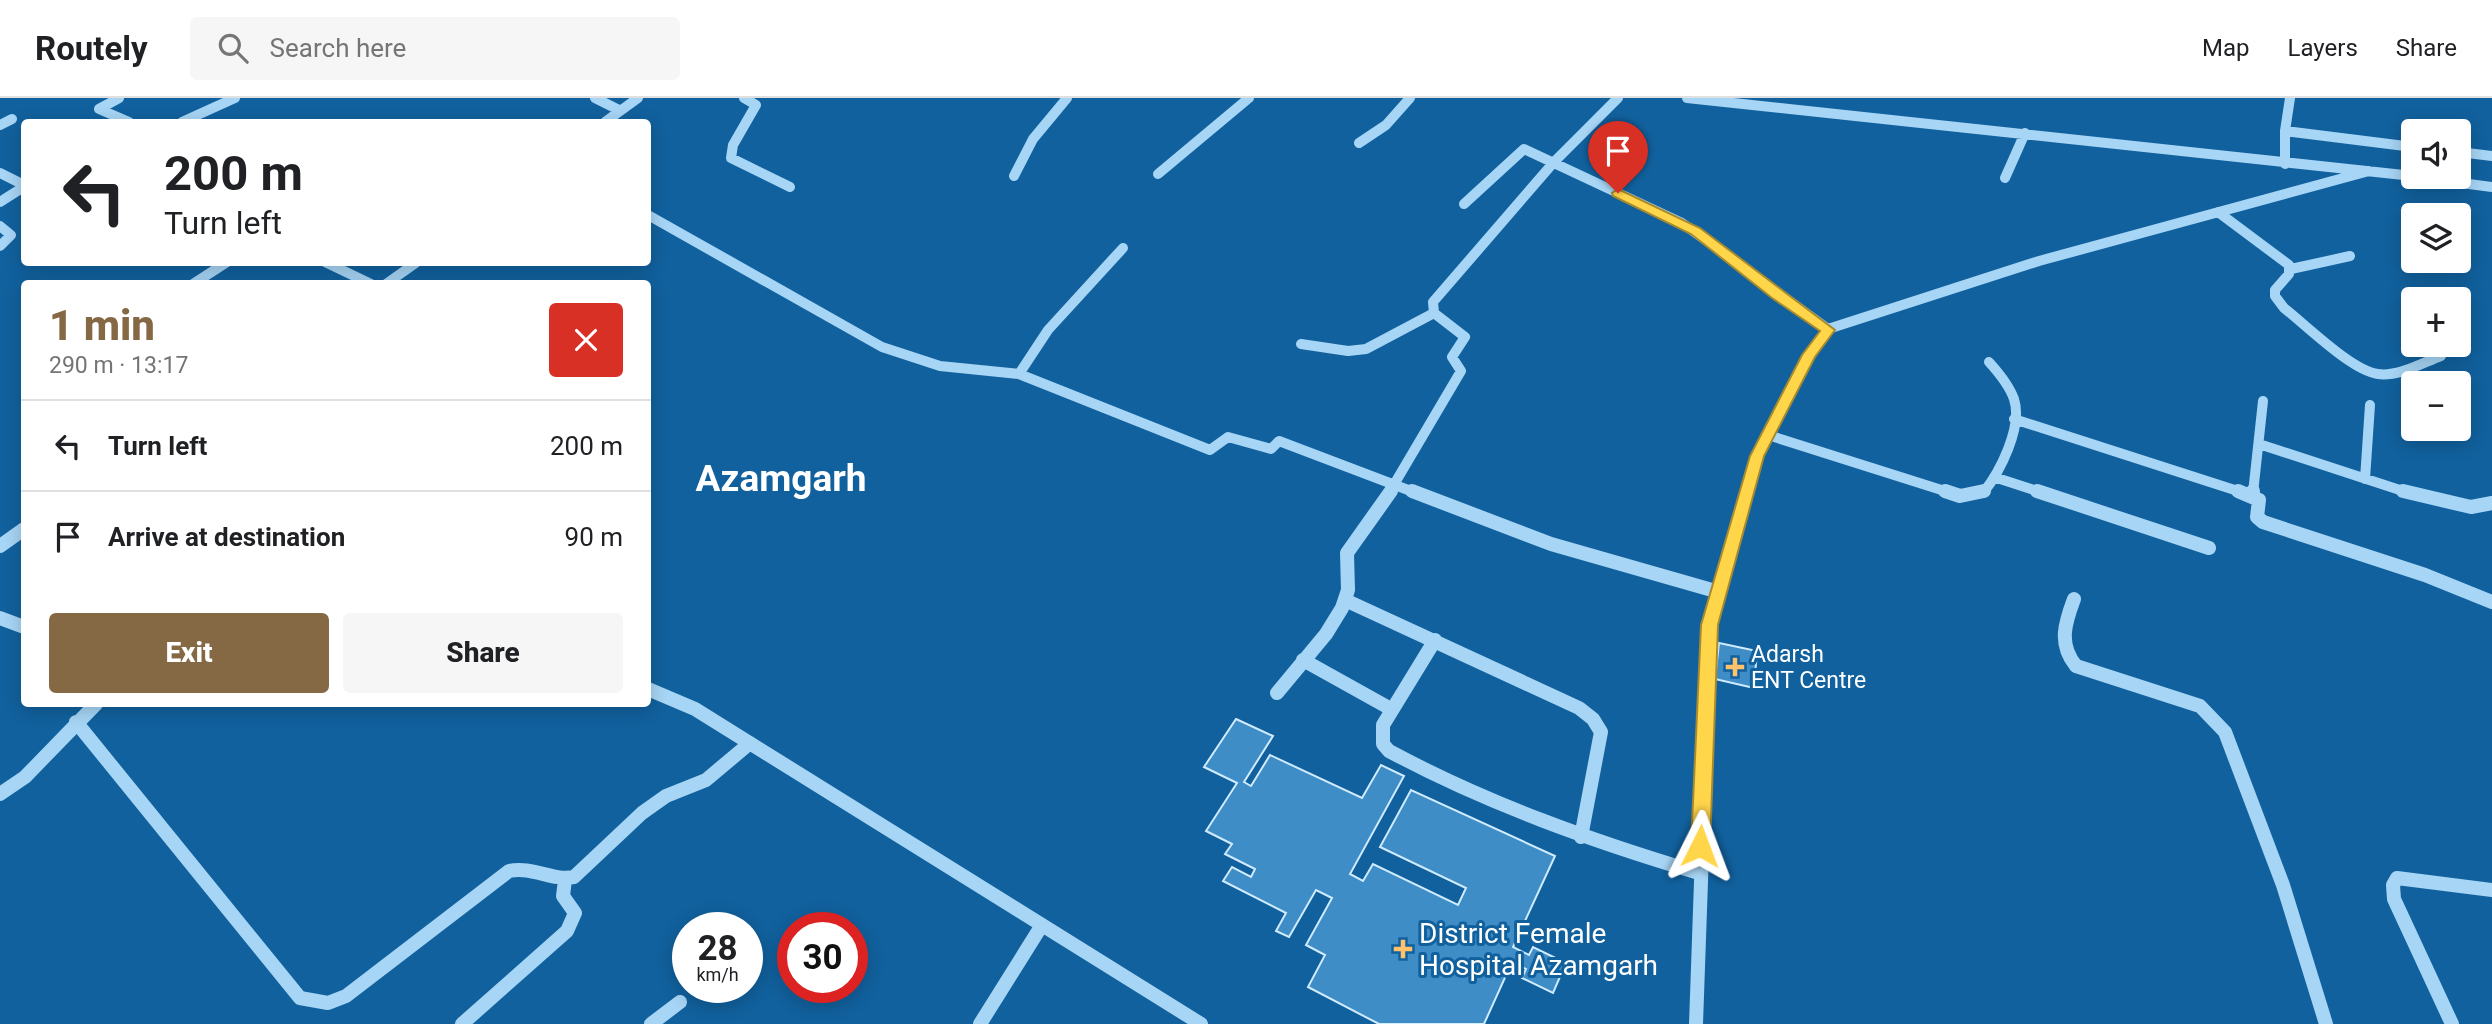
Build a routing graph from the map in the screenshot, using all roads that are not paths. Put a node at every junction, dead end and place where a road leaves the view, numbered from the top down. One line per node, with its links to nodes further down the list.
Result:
1 (118, 98): 13 (street)
2 (235, 98): 14 (street)
3 (594, 98): 12 (street)
4 (638, 98): 12 (street)
5 (744, 98): 34 (street)
6 (1067, 98): 30 (street)
7 (1249, 98): 28 (street)
8 (1410, 98): 20 (street)
9 (1618, 98): 24 (street)
10 (1687, 98): 19 (street)
11 (2290, 98): 18 (street)
12 (619, 110): 15 (street)
13 (123, 119)
14 (189, 119)
15 (608, 119)
16 (12, 120): 17 (street)
17 (0, 125)
18 (2285, 131): 21 (street); 25 (street)
19 (2025, 133): 25 (street); 31 (street)
20 (1359, 143)
21 (2401, 146)
22 (2471, 153): 23 (street)
23 (2492, 156)
24 (1554, 162): 38 (street); 52 (street); 53 (street)
25 (2285, 164): 26 (street)
26 (2369, 171): 29 (street); 39 (street)
27 (0, 173): 33 (street)
28 (1158, 174)
29 (2401, 175)
30 (1014, 176)
31 (2004, 178)
32 (2471, 184): 35 (street)
33 (21, 186)
34 (790, 187)
35 (2492, 187)
36 (21, 191): 37 (street)
37 (0, 202)
38 (1464, 204)
39 (2218, 212): 48 (street); 53 (street)
40 (651, 217): 57 (street)
41 (0, 226): 42 (street)
42 (0, 246)
43 (1123, 248): 57 (street)
44 (2350, 256): 48 (street)
45 (222, 266): 49 (street)
46 (333, 266): 50 (street)
47 (411, 266): 51 (street)
48 (2291, 270): 55 (street)
49 (199, 280)
50 (363, 280)
51 (392, 280)
52 (1434, 313): 54 (street); 65 (street)
53 (1828, 330): 61 (street)
54 (1301, 344)
55 (2438, 357)
56 (1989, 362): 60 (street)
57 (1019, 374): 65 (street)
58 (2263, 401): 62 (street)
59 (2371, 405): 64 (street)
60 (2014, 419): 63 (street); 66 (street)
61 (1768, 435): 63 (street); 71 (street)
62 (2259, 444): 64 (street); 66 (street)
63 (1994, 477): 70 (street)
64 (2365, 479): 67 (street)
65 (1395, 485): 71 (street); 73 (street)
66 (2253, 496): 74 (street)
67 (2492, 503)
68 (21, 531): 69 (street)
69 (0, 546)
70 (2209, 548)
71 (1719, 592): 87 (street)
72 (2074, 599): 97 (street)
73 (1345, 600): 77 (street); 78 (street)
74 (2492, 602)
75 (0, 618): 76 (street)
76 (21, 626)
77 (1435, 640): 82 (street); 86 (street)
78 (1303, 660): 80 (street); 82 (street)
79 (651, 690): 84 (street)
80 (1277, 693)
81 (93, 707): 83 (street)
82 (1391, 709): 86 (street)
83 (76, 722): 85 (street); 88 (street)
84 (750, 743): 88 (street); 90 (street)
85 (0, 794)
86 (1581, 837): 87 (street)
87 (1699, 873): 96 (street)
88 (565, 880): 92 (street)
89 (2492, 890): 98 (street)
90 (1042, 925): 94 (street); 95 (street)
91 (679, 1003): 93 (street)
92 (462, 1024)
93 (652, 1024)
94 (980, 1024)
95 (1201, 1024)
96 (1696, 1024)
97 (2326, 1024)
98 (2452, 1024)

